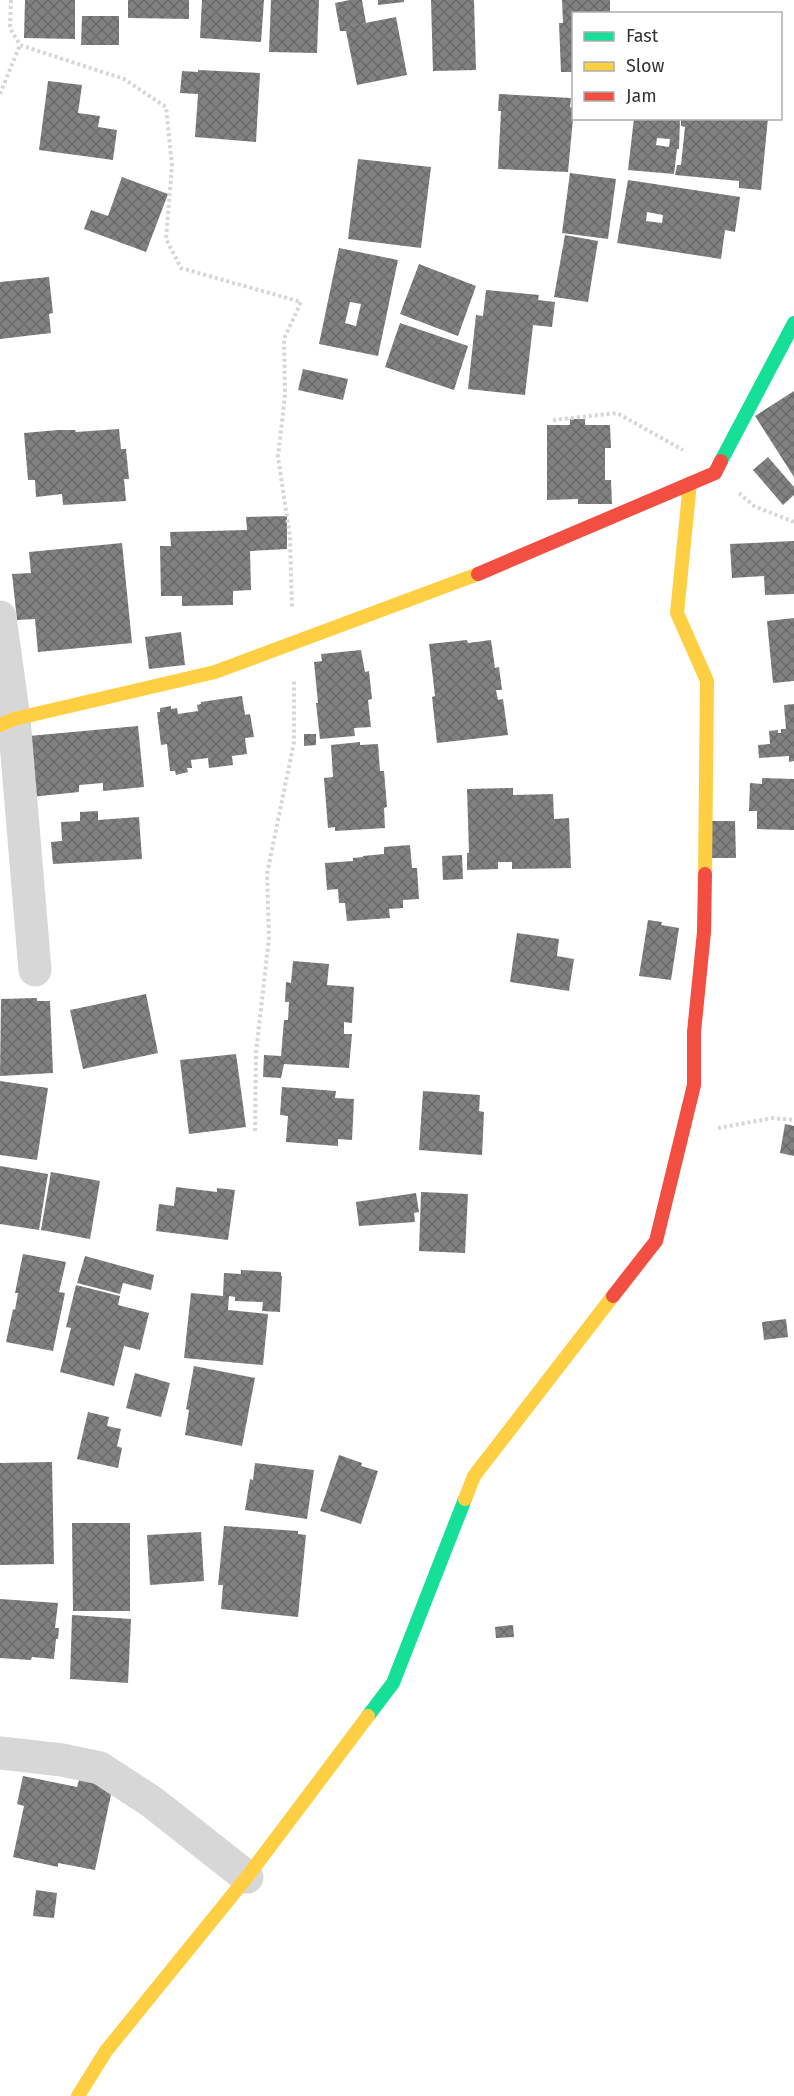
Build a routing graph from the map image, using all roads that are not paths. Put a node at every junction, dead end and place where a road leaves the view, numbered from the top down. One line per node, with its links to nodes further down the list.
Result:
1 (794, 323): 2 (street)
2 (690, 483): 4 (street); 7 (street)
3 (0, 616): 4 (street)
4 (7, 722): 5 (street)
5 (35, 970)
6 (0, 1754): 7 (street)
7 (247, 1877): 8 (street)
8 (78, 2096)

